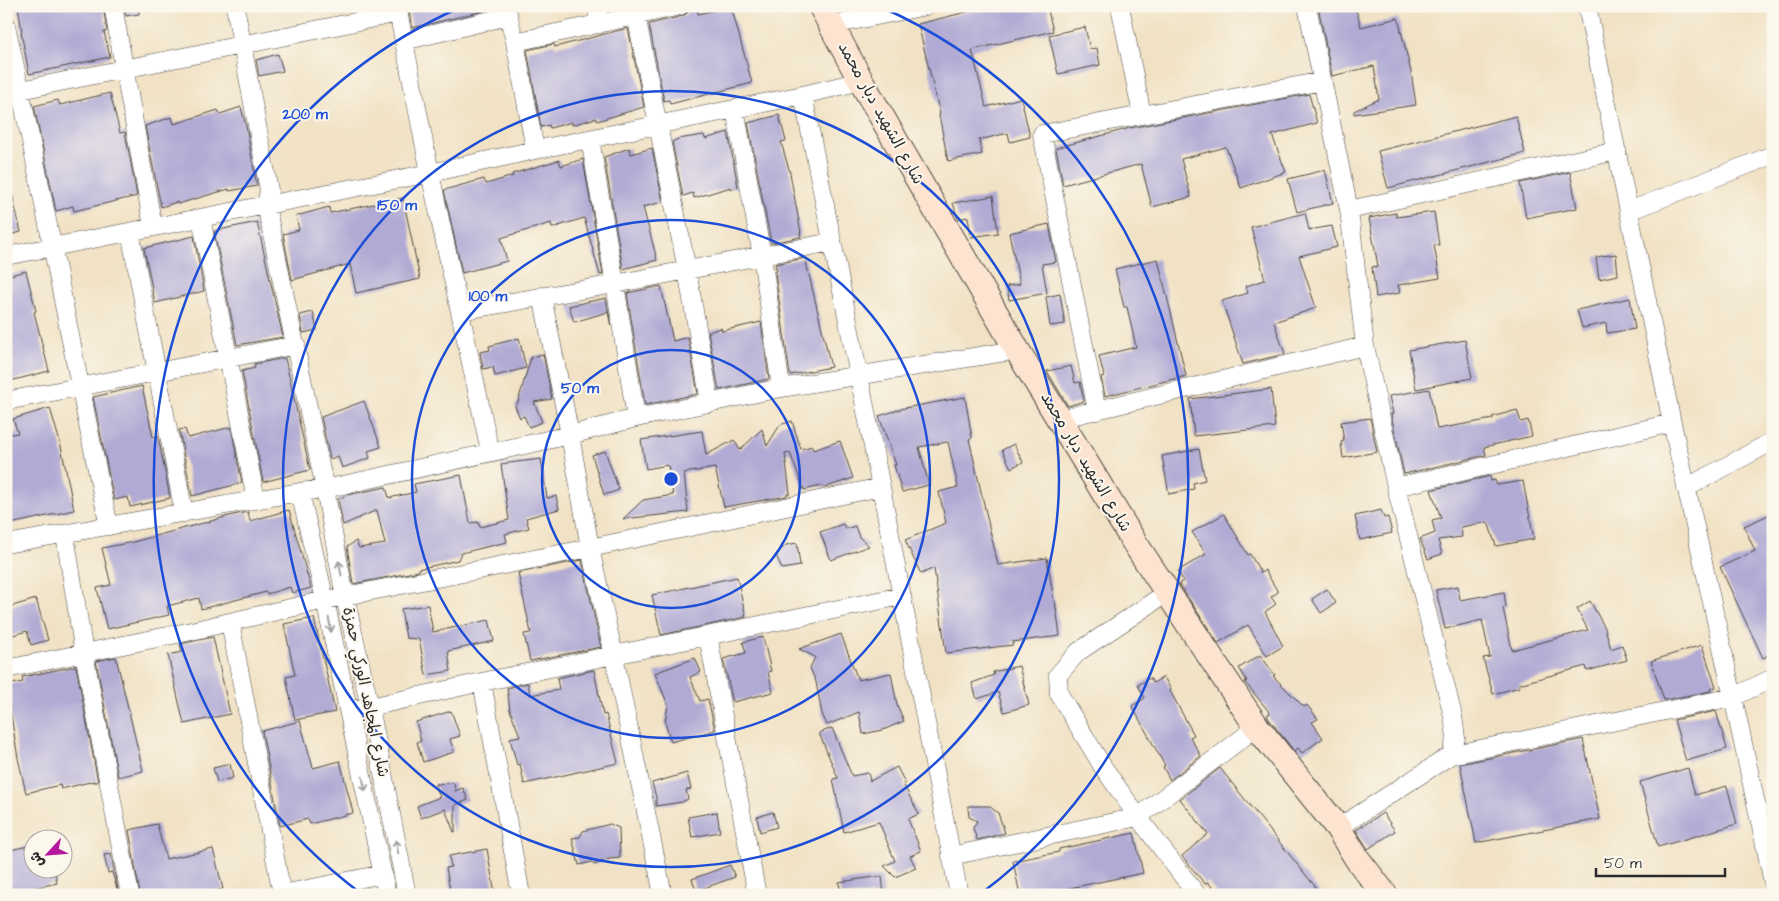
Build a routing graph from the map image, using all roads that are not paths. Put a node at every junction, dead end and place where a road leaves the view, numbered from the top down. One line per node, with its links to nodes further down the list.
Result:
1 (113, 6): 18 (street)
2 (235, 6): 17 (street, شارع المجاهد الوركي حمزة)
3 (596, 6): 13 (street)
4 (680, 6): 11 (street)
5 (926, 6): 12 (street)
6 (1120, 6): 24 (street)
7 (1307, 6): 20 (street)
8 (1587, 6): 28 (street)
9 (398, 10): 15 (street); 17 (street)
10 (507, 11): 15 (street); 16 (street)
11 (636, 15): 13 (street); 25 (street)
12 (827, 16): 19 (street, شارع الشهيد دبار محمد)
13 (600, 24): 16 (street)
14 (6, 26): 21 (street)
15 (404, 41): 30 (street)
16 (515, 42): 27 (street)
17 (243, 45): 18 (street); 31 (street, شارع المجاهد الوركي حمزة)
18 (125, 69): 21 (street); 35 (street)
19 (861, 81): 22 (street); 47 (street, شارع الشهيد دبار محمد)
20 (1322, 81): 24 (street); 32 (street)
21 (13, 92): 38 (street)
22 (803, 95): 23 (street); 37 (street)
23 (735, 109): 25 (street); 40 (street)
24 (1142, 115): 55 (street)
25 (659, 125): 26 (street); 41 (street)
26 (590, 139): 27 (street); 42 (street)
27 (535, 150): 30 (street)
28 (1617, 152): 32 (street); 33 (street)
29 (1773, 155): 33 (street)
30 (430, 173): 31 (street); 44 (street)
31 (266, 206): 34 (street); 45 (street, شارع المجاهد الوركي حمزة)
32 (1349, 210): 46 (street)
33 (1629, 211): 58 (street)
34 (201, 218): 35 (street); 48 (street)
35 (153, 227): 36 (street)
36 (130, 232): 38 (street); 49 (street)
37 (832, 242): 40 (street); 50 (street)
38 (52, 247): 39 (street); 51 (street)
39 (6, 256)
40 (762, 256): 41 (street); 52 (street)
41 (687, 270): 42 (street); 54 (street)
42 (615, 284): 43 (street); 56 (street)
43 (542, 296): 44 (street); 59 (street)
44 (460, 311): 61 (street)
45 (296, 345): 48 (street); 65 (street, شارع المجاهد الوركي حمزة)
46 (1365, 346): 55 (street); 62 (street)
47 (1017, 350): 50 (street); 57 (street, شارع الشهيد دبار محمد)
48 (228, 358): 49 (street); 67 (street)
49 (158, 371): 51 (street); 68 (street)
50 (858, 375): 52 (street); 63 (street)
51 (79, 386): 53 (street); 69 (street)
52 (781, 388): 54 (street)
53 (6, 401)
54 (710, 403): 56 (street)
55 (1097, 412): 57 (street)
56 (636, 418): 59 (street)
57 (1059, 419): 73 (street, شارع الشهيد دبار محمد)
58 (1672, 423): 62 (street); 64 (street)
59 (570, 435): 61 (street); 72 (street)
60 (1773, 442): 64 (street)
61 (490, 451): 65 (street)
62 (1396, 486): 88 (street)
63 (881, 487): 72 (street); 74 (street)
64 (1686, 488): 84 (street)
65 (325, 489): 66 (street); 75 (street, شارع المجاهد الوركي حمزة, one-way to 65)
66 (300, 492): 67 (street); 76 (street, شارع المجاهد الوركي حمزة)
67 (256, 500): 68 (street)
68 (184, 513): 69 (street)
69 (109, 526): 70 (street)
70 (65, 535): 71 (street); 79 (street)
71 (6, 544)
72 (590, 548): 75 (street); 80 (street)
73 (1168, 592): 87 (street, شارع الشهيد دبار محمد); 89 (street)
74 (902, 596): 78 (street); 91 (street)
75 (345, 597): 76 (street); 85 (street, شارع المجاهد الوركي حمزة)
76 (325, 600): 77 (street); 86 (street, شارع المجاهد الوركي حمزة, one-way to 86)
77 (230, 622): 79 (street); 94 (street)
78 (708, 636): 80 (street); 100 (street)
79 (84, 653): 81 (street); 95 (street)
80 (614, 656): 83 (street); 99 (street)
81 (6, 669)
82 (1773, 678): 84 (street)
83 (482, 682): 85 (street); 98 (street)
84 (1733, 697): 88 (street); 93 (street)
85 (370, 707): 86 (street); 97 (street, شارع المجاهد الوركي حمزة, one-way to 85)
86 (348, 710): 92 (street, شارع المجاهد الوركي حمزة, one-way to 92)
87 (1257, 727): 89 (street); 90 (street, شارع الشهيد دبار محمد)
88 (1451, 755): 90 (street)
89 (1138, 817): 91 (street); 102 (street)
90 (1338, 828): 103 (street, شارع الشهيد دبار محمد)
91 (952, 856): 101 (street)
92 (383, 874): 94 (street); 96 (street, شارع المجاهد الوركي حمزة)
93 (1773, 882)
94 (279, 894)
95 (130, 895)
96 (387, 895)
97 (407, 895)
98 (521, 895)
99 (662, 895)
100 (757, 895)
101 (959, 895)
102 (1197, 895)
103 (1385, 895)

